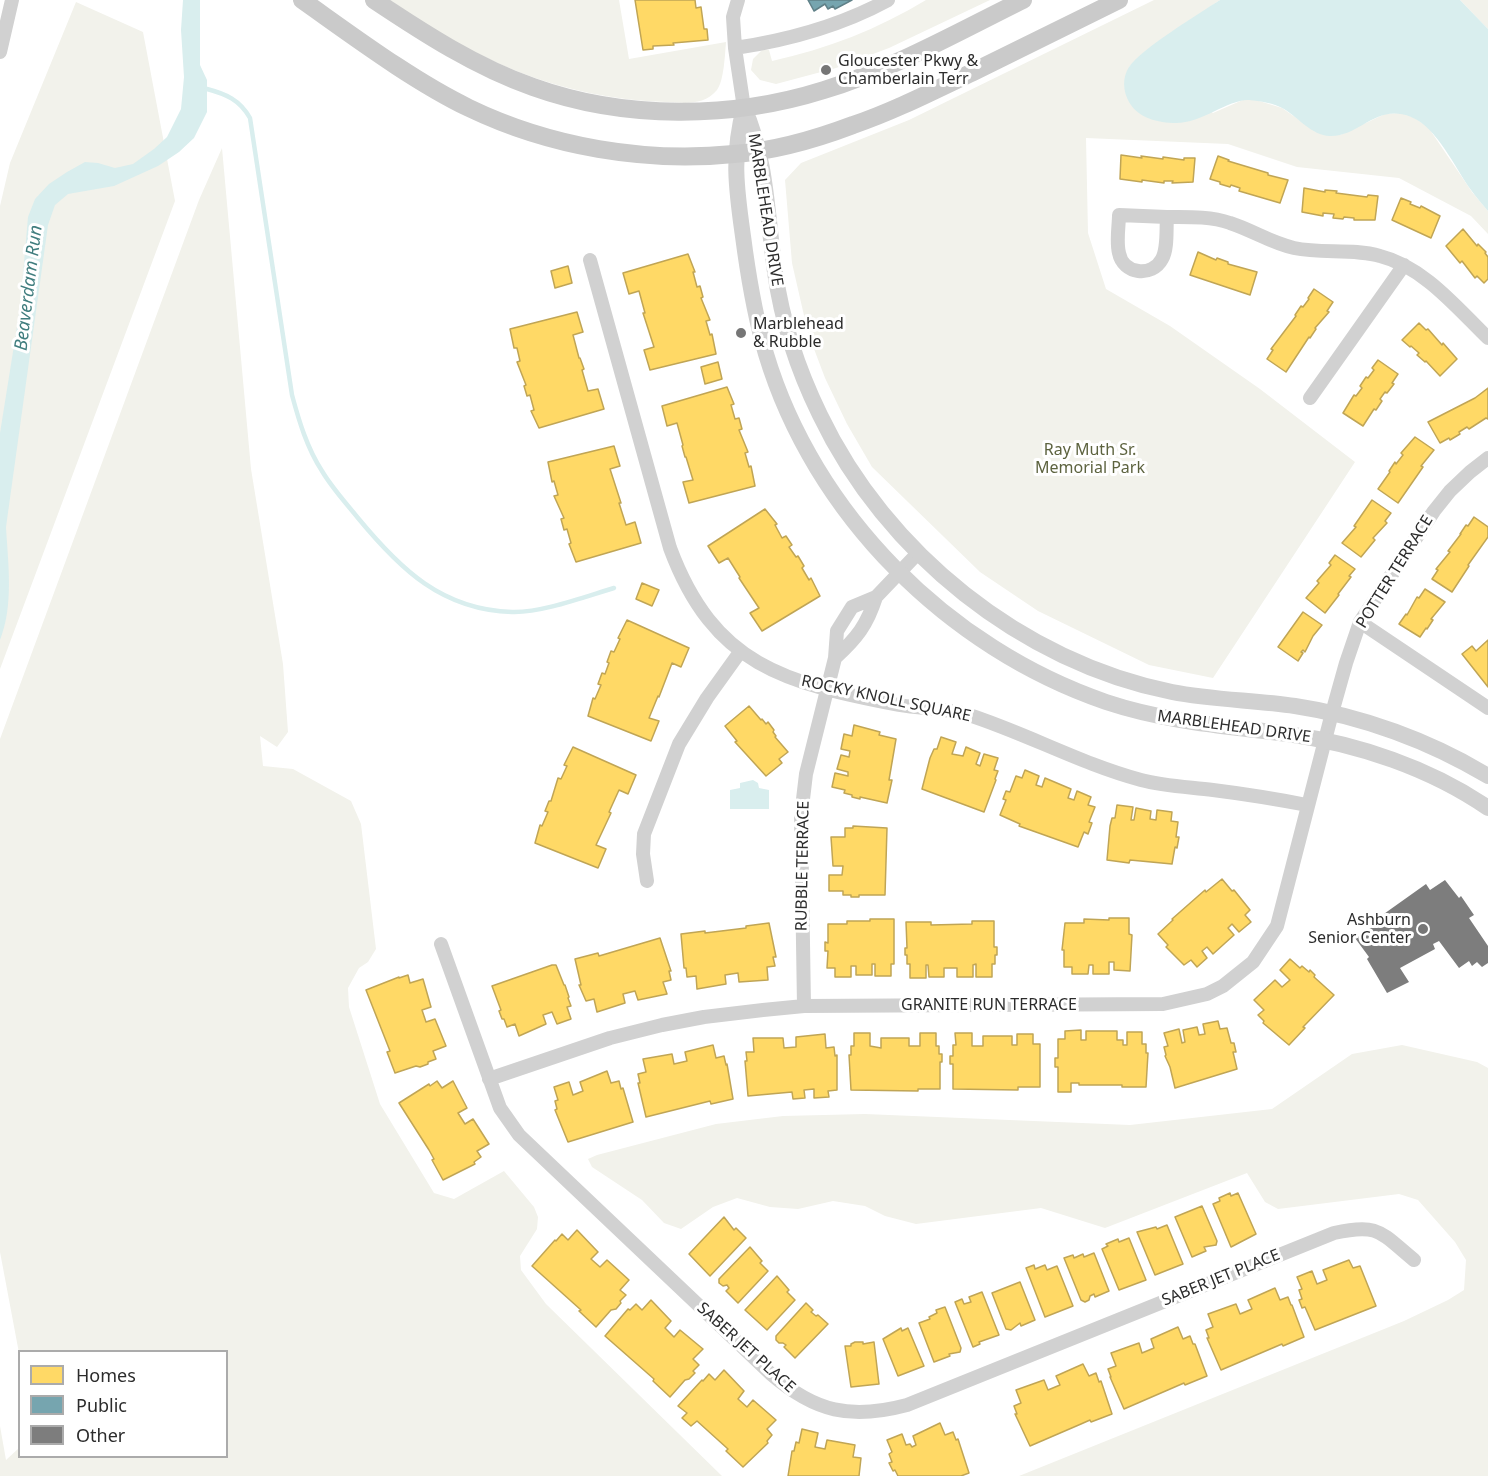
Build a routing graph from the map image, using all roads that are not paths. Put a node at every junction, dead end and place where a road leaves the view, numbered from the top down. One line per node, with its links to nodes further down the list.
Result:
1 (12, 0): 9 (street)
2 (302, 0): 12 (main road)
3 (374, 0): 10 (main road)
4 (738, 0): 8 (street)
5 (888, 0): 8 (street)
6 (1023, 0): 10 (main road)
7 (1119, 0): 11 (main road)
8 (735, 48): 10 (street)
9 (0, 52)
10 (744, 108): 11 (street, MARBLEHEAD DRIVE); 12 (street, MARBLEHEAD DRIVE)
11 (759, 150): 12 (main road); 19 (street, MARBLEHEAD DRIVE)
12 (735, 154): 20 (street, MARBLEHEAD DRIVE)
13 (1167, 217): 13 (street); 15 (street)
14 (590, 260): 23 (street, ROCKY KNOLL SQUARE)
15 (1404, 265): 16 (street); 17 (street)
16 (1488, 338)
17 (1310, 398)
18 (1488, 458): 22 (street, POTTER TERRACE)
19 (918, 553): 20 (street, RUBBLE TERRACE); 27 (street, MARBLEHEAD DRIVE)
20 (899, 573): 21 (street, RUBBLE TERRACE); 28 (street, MARBLEHEAD DRIVE)
21 (876, 597): 24 (street, RUBBLE TERRACE); 24 (street, RUBBLE TERRACE)
22 (1360, 622): 26 (street); 27 (street, POTTER TERRACE)
23 (740, 652): 25 (street, ROCKY KNOLL SQUARE); 32 (street)
24 (835, 658): 25 (street, RUBBLE TERRACE)
25 (826, 689): 30 (street, ROCKY KNOLL SQUARE); 34 (street, RUBBLE TERRACE)
26 (1488, 708)
27 (1332, 714): 28 (street, POTTER TERRACE); 29 (street, MARBLEHEAD DRIVE)
28 (1324, 741): 30 (street, GRANITE RUN TERRACE); 31 (street, MARBLEHEAD DRIVE)
29 (1488, 776)
30 (1307, 805): 34 (street, GRANITE RUN TERRACE)
31 (1488, 808)
32 (647, 881)
33 (441, 944): 35 (street, SABER JET PLACE)
34 (804, 1006): 35 (street, GRANITE RUN TERRACE)
35 (489, 1079): 36 (street, SABER JET PLACE)
36 (1414, 1260)

